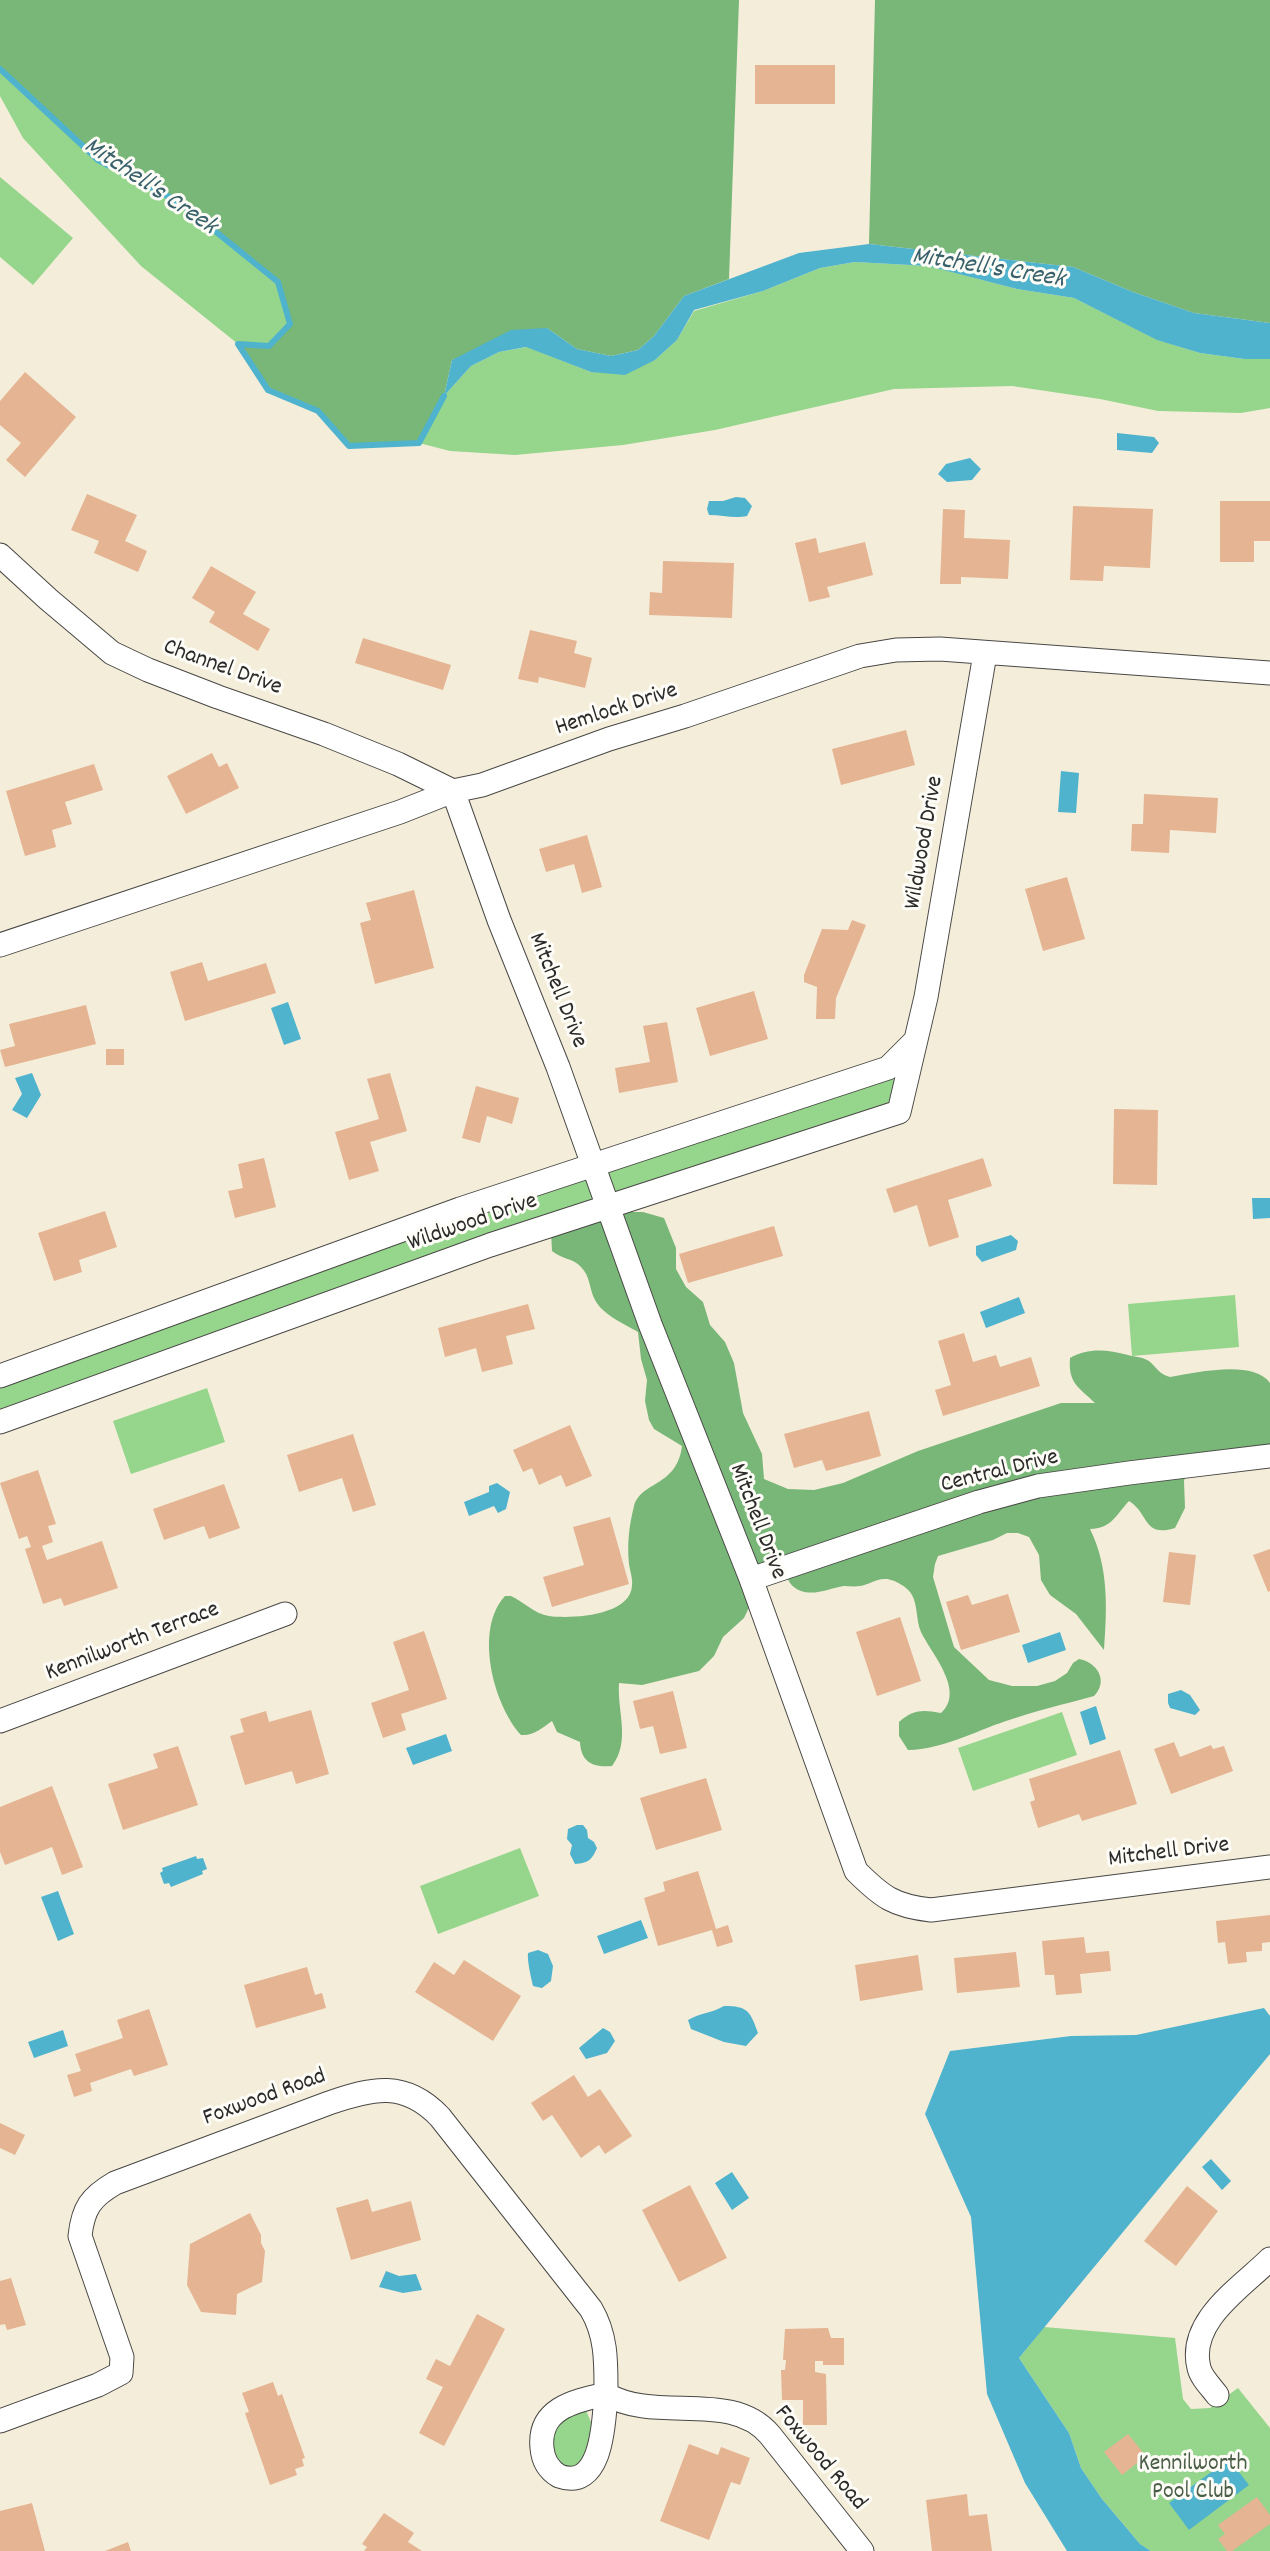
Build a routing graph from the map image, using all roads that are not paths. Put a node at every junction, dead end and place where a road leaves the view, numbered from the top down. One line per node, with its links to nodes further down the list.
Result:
1 (0, 555): 4 (street, Channel Drive)
2 (985, 654): 3 (street, Hemlock Drive); 4 (street, Hemlock Drive); 6 (street, Wildwood Drive)
3 (1270, 673)
4 (453, 791): 5 (street, Hemlock Drive); 7 (street, Mitchell Drive)
5 (0, 945)
6 (915, 1041): 7 (street, Wildwood Drive); 8 (street, Wildwood Drive)
7 (593, 1166): 8 (street, Mitchell Drive); 9 (street, Wildwood Drive)
8 (608, 1206): 10 (street, Wildwood Drive); 12 (street, Mitchell Drive)
9 (0, 1376)
10 (0, 1422)
11 (1270, 1457): 12 (street, Central Drive)
12 (751, 1579): 15 (street, Mitchell Drive)
13 (285, 1614): 14 (street, Kennilworth Terrace)
14 (0, 1721)
15 (1270, 1867)
16 (1270, 2259): 17 (street)
17 (1217, 2395)
18 (0, 2421): 19 (street, Foxwood Road)
19 (862, 2551)

